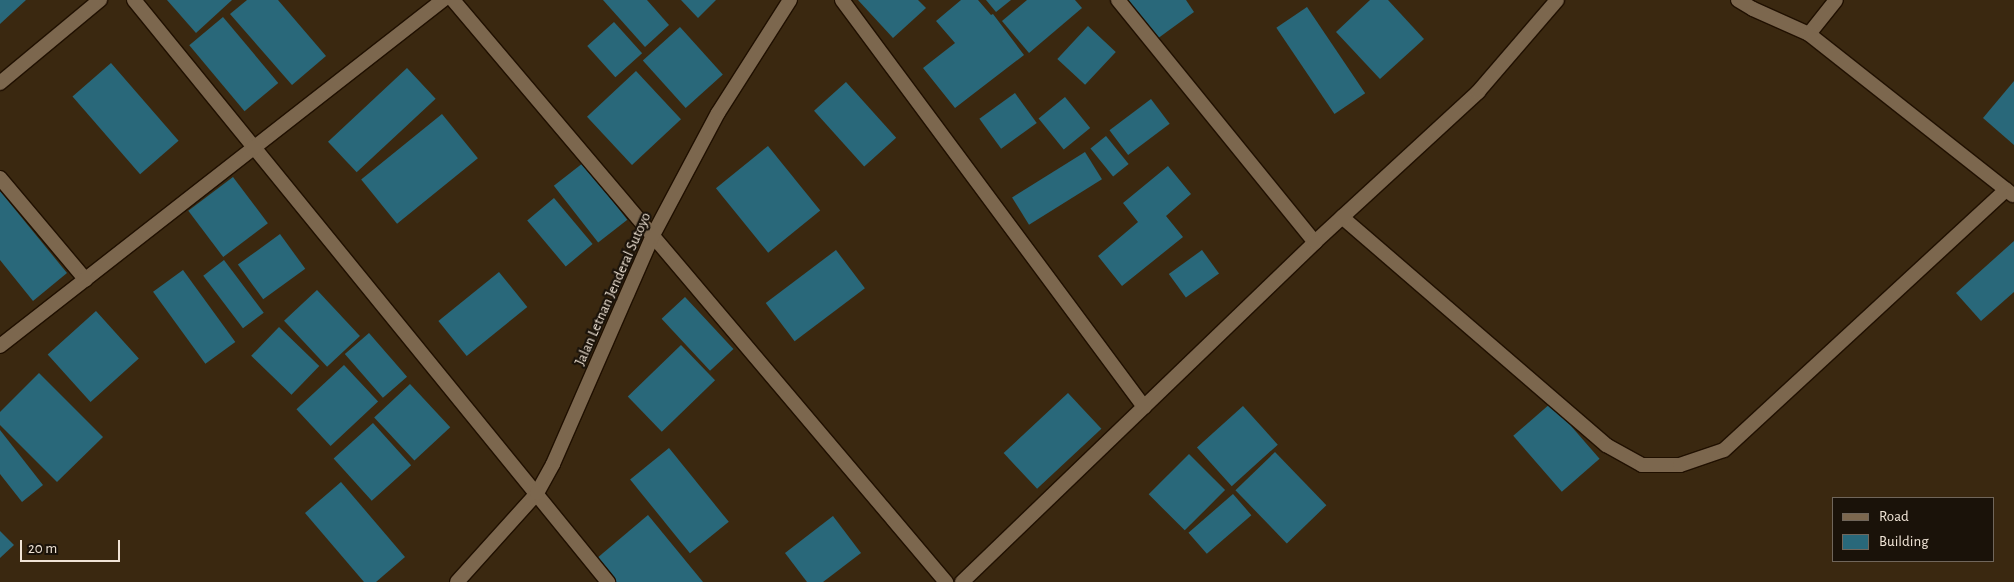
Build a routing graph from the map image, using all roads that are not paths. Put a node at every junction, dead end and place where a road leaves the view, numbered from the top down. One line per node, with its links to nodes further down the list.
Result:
1 (100, 0): 12 (street)
2 (134, 0): 13 (street)
3 (443, 0): 13 (street)
4 (453, 0): 17 (street)
5 (790, 0): 17 (street, Jalan Letnan Jenderal Sutoyo)
6 (842, 0): 21 (street)
7 (1118, 0): 18 (street)
8 (1557, 0): 16 (street)
9 (1738, 0): 11 (street)
10 (1836, 0): 11 (street)
11 (1809, 34): 15 (street)
12 (0, 83)
13 (254, 148): 19 (street); 22 (street)
14 (0, 178): 19 (street)
15 (2010, 193): 16 (street)
16 (1342, 217): 18 (street)
17 (652, 237): 22 (street, Jalan Letnan Jenderal Sutoyo); 25 (street)
18 (1315, 242): 21 (street)
19 (86, 280): 20 (street)
20 (0, 346)
21 (1144, 407): 26 (street)
22 (537, 493): 23 (street, Jalan Letnan Jenderal Sutoyo); 24 (street)
23 (457, 582)
24 (608, 582)
25 (946, 582)
26 (962, 582)

